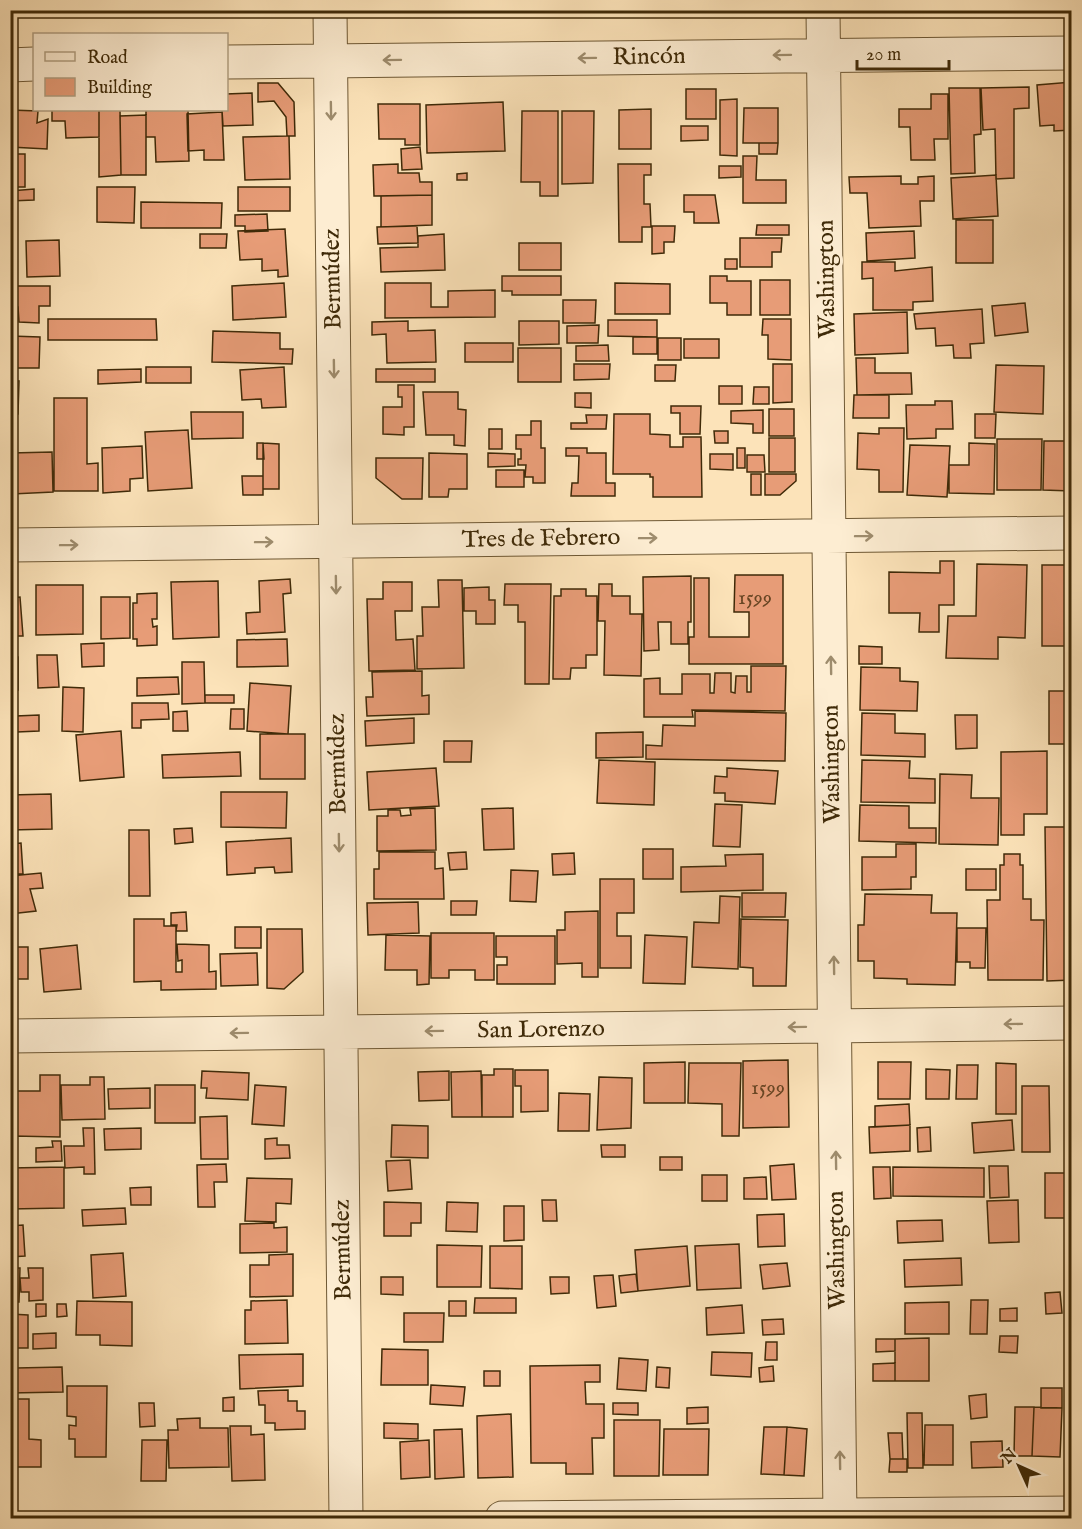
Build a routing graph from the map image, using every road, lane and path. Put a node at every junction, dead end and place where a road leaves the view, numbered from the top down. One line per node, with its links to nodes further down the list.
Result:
1 (330, 10): 5 (street, Bermúdez)
2 (823, 10): 4 (street, Washington)
3 (1071, 53): 4 (street, Rincón)
4 (825, 55): 5 (street, Rincón, one-way to 5); 10 (street, Washington)
5 (331, 60): 6 (street, Rincón); 11 (street, Bermúdez, one-way to 11)
6 (228, 62)
7 (10, 64): 8 (street)
8 (33, 64)
9 (1071, 533): 10 (street, Tres de Febrero, one-way to 9)
10 (830, 536): 11 (street, Tres de Febrero, one-way to 10); 14 (street, Washington, one-way to 10)
11 (336, 542): 12 (street, Tres de Febrero, one-way to 11); 15 (street, Bermúdez, one-way to 15)
12 (10, 545)
13 (1071, 1023): 14 (street, San Lorenzo, one-way to 14)
14 (835, 1026): 15 (street, San Lorenzo, one-way to 15); 18 (street, Washington, one-way to 14)
15 (341, 1032): 16 (street, San Lorenzo, one-way to 16); 19 (street, Bermúdez)
16 (10, 1036)
17 (1071, 1513): 18 (street)
18 (840, 1517): 20 (street)
19 (346, 1518)
20 (502, 1518)

